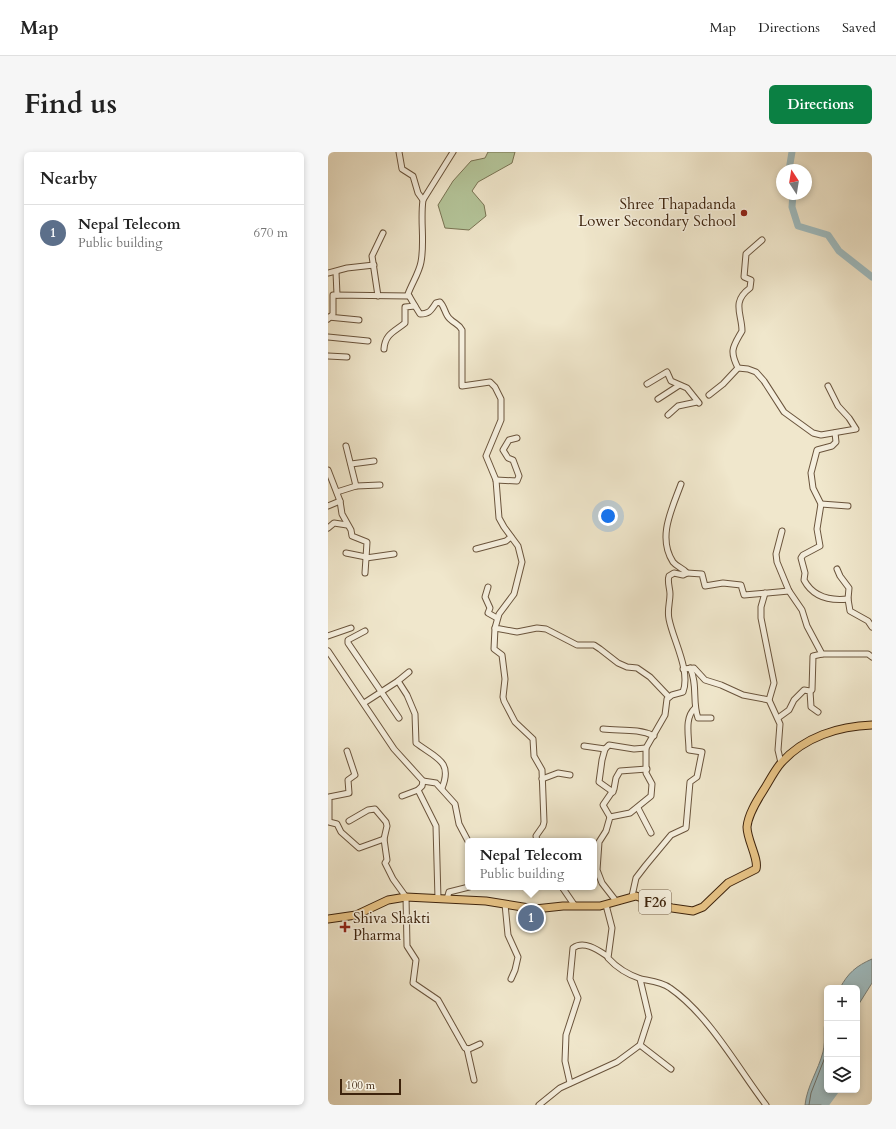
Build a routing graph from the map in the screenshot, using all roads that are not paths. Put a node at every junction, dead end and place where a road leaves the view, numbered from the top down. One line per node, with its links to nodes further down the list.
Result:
1 (399, 152): 3 (street)
2 (453, 152): 3 (street)
3 (423, 200): 11 (street)
4 (383, 234): 6 (street)
5 (762, 240): 20 (street)
6 (374, 265): 7 (street); 10 (street)
7 (336, 272): 8 (street); 9 (street)
8 (328, 274)
9 (337, 295): 10 (street); 13 (street)
10 (378, 296): 11 (street)
11 (409, 296): 12 (street)
12 (414, 306): 17 (street); 33 (street)
13 (329, 318): 14 (street)
14 (359, 320)
15 (328, 337): 16 (street)
16 (368, 341)
17 (384, 349)
18 (328, 356): 19 (street)
19 (347, 357)
20 (738, 368): 24 (street); 27 (street)
21 (647, 384): 22 (street)
22 (678, 386): 25 (street); 26 (street)
23 (828, 386): 27 (street)
24 (708, 395)
25 (658, 399)
26 (668, 415)
27 (835, 432): 39 (street)
28 (517, 438): 33 (street)
29 (346, 446): 31 (street)
30 (374, 461): 31 (street)
31 (351, 464): 36 (street)
32 (328, 470): 37 (street)
33 (496, 480): 45 (street)
34 (682, 484): 52 (street)
35 (380, 485): 36 (street)
36 (356, 486): 37 (street)
37 (337, 492): 38 (street)
38 (340, 501): 40 (street); 42 (street)
39 (821, 504): 41 (street); 56 (street)
40 (328, 506)
41 (848, 506)
42 (347, 525): 43 (street); 49 (street)
43 (328, 528)
44 (782, 531): 54 (street)
45 (511, 537): 46 (street); 57 (street)
46 (476, 550)
47 (346, 553): 49 (street)
48 (394, 554): 49 (street)
49 (366, 557): 51 (street)
50 (837, 569): 56 (street)
51 (365, 573)
52 (687, 573): 55 (street); 67 (street)
53 (488, 587): 57 (street)
54 (789, 591): 55 (street); 64 (street)
55 (765, 593): 73 (street)
56 (848, 600): 58 (street)
57 (498, 618): 60 (street)
58 (872, 627)
59 (350, 628): 62 (street)
60 (495, 628): 72 (street); 90 (street)
61 (365, 631): 71 (street)
62 (328, 636)
63 (328, 651): 74 (street)
64 (822, 654): 65 (street); 70 (street)
65 (872, 657)
66 (690, 668): 67 (street); 73 (street); 75 (street)
67 (683, 669): 72 (street)
68 (409, 672): 69 (street)
69 (398, 681): 71 (street); 92 (street)
70 (810, 691): 76 (street); 79 (street)
71 (382, 692): 74 (street); 77 (street)
72 (669, 697): 82 (street)
73 (769, 700): 79 (street)
74 (364, 703): 91 (street)
75 (695, 708): 78 (street); 105 (street)
76 (818, 712)
77 (399, 718)
78 (711, 718)
79 (778, 718): 87 (street)
80 (872, 725): 87 (main road, F26)
81 (603, 729): 82 (street)
82 (654, 736): 84 (street)
83 (584, 746): 85 (street)
84 (646, 748): 85 (street); 88 (street)
85 (605, 749): 94 (street)
86 (347, 752): 102 (street)
87 (781, 763): 105 (main road, F26)
88 (647, 769): 94 (street); 96 (street)
89 (570, 775): 90 (street)
90 (542, 779): 101 (street)
91 (423, 781): 92 (street); 93 (street)
92 (442, 788): 100 (street)
93 (418, 790): 95 (street); 107 (street)
94 (613, 792): 97 (street)
95 (402, 796)
96 (638, 808): 97 (street); 99 (street)
97 (610, 817): 109 (street)
98 (349, 821): 102 (street)
99 (651, 833)
100 (466, 838)
101 (536, 838)
102 (384, 839): 106 (street)
103 (465, 888): 108 (street)
104 (564, 890): 112 (street)
105 (632, 896): 109 (main road, F26)
106 (406, 897): 107 (main road, F26); 113 (main road, F26); 119 (street)
107 (438, 899): 108 (main road, F26)
108 (447, 899): 110 (main road, F26)
109 (616, 902): 111 (main road, F26)
110 (504, 904): 112 (main road, F26); 116 (street)
111 (606, 905): 112 (main road, F26); 114 (street)
112 (575, 906)
113 (328, 919)
114 (608, 956): 115 (street); 122 (street)
115 (640, 978): 118 (street); 124 (street)
116 (511, 979)
117 (480, 1044): 119 (street)
118 (640, 1045): 120 (street); 122 (street)
119 (467, 1049): 121 (street)
120 (671, 1069)
121 (474, 1080)
122 (570, 1083): 123 (street)
123 (539, 1105)
124 (766, 1105)

